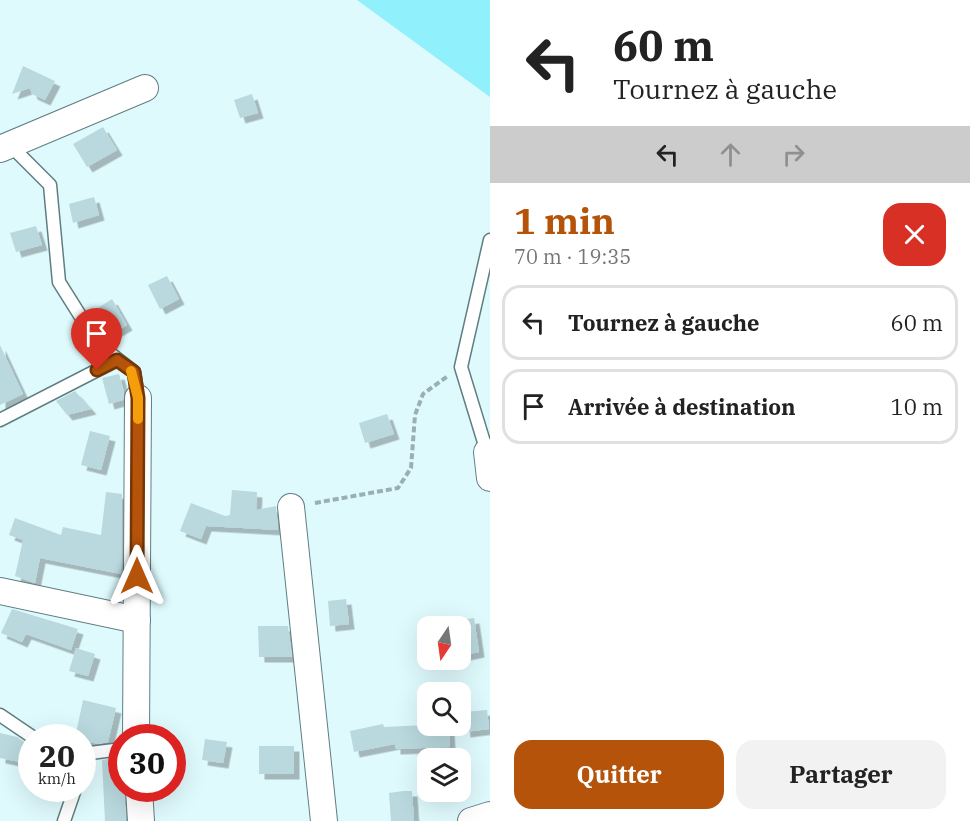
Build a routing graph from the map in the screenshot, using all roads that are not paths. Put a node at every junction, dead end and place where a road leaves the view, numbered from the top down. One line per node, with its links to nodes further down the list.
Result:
1 (146, 88): 2 (street)
2 (5, 147): 4 (lane)
3 (490, 240): 7 (lane)
4 (117, 360): 5 (lane); 6 (lane)
5 (138, 398): 11 (street)
6 (0, 420)
7 (487, 452): 8 (street)
8 (490, 477)
9 (291, 507): 20 (street)
10 (0, 591): 11 (street)
11 (136, 620): 13 (street)
12 (0, 715): 14 (lane)
13 (136, 724)
14 (18, 727)
15 (71, 802): 18 (lane)
16 (140, 802): 19 (street)
17 (490, 815): 21 (street)
18 (64, 821)
19 (141, 821)
20 (324, 821)
21 (471, 821)

